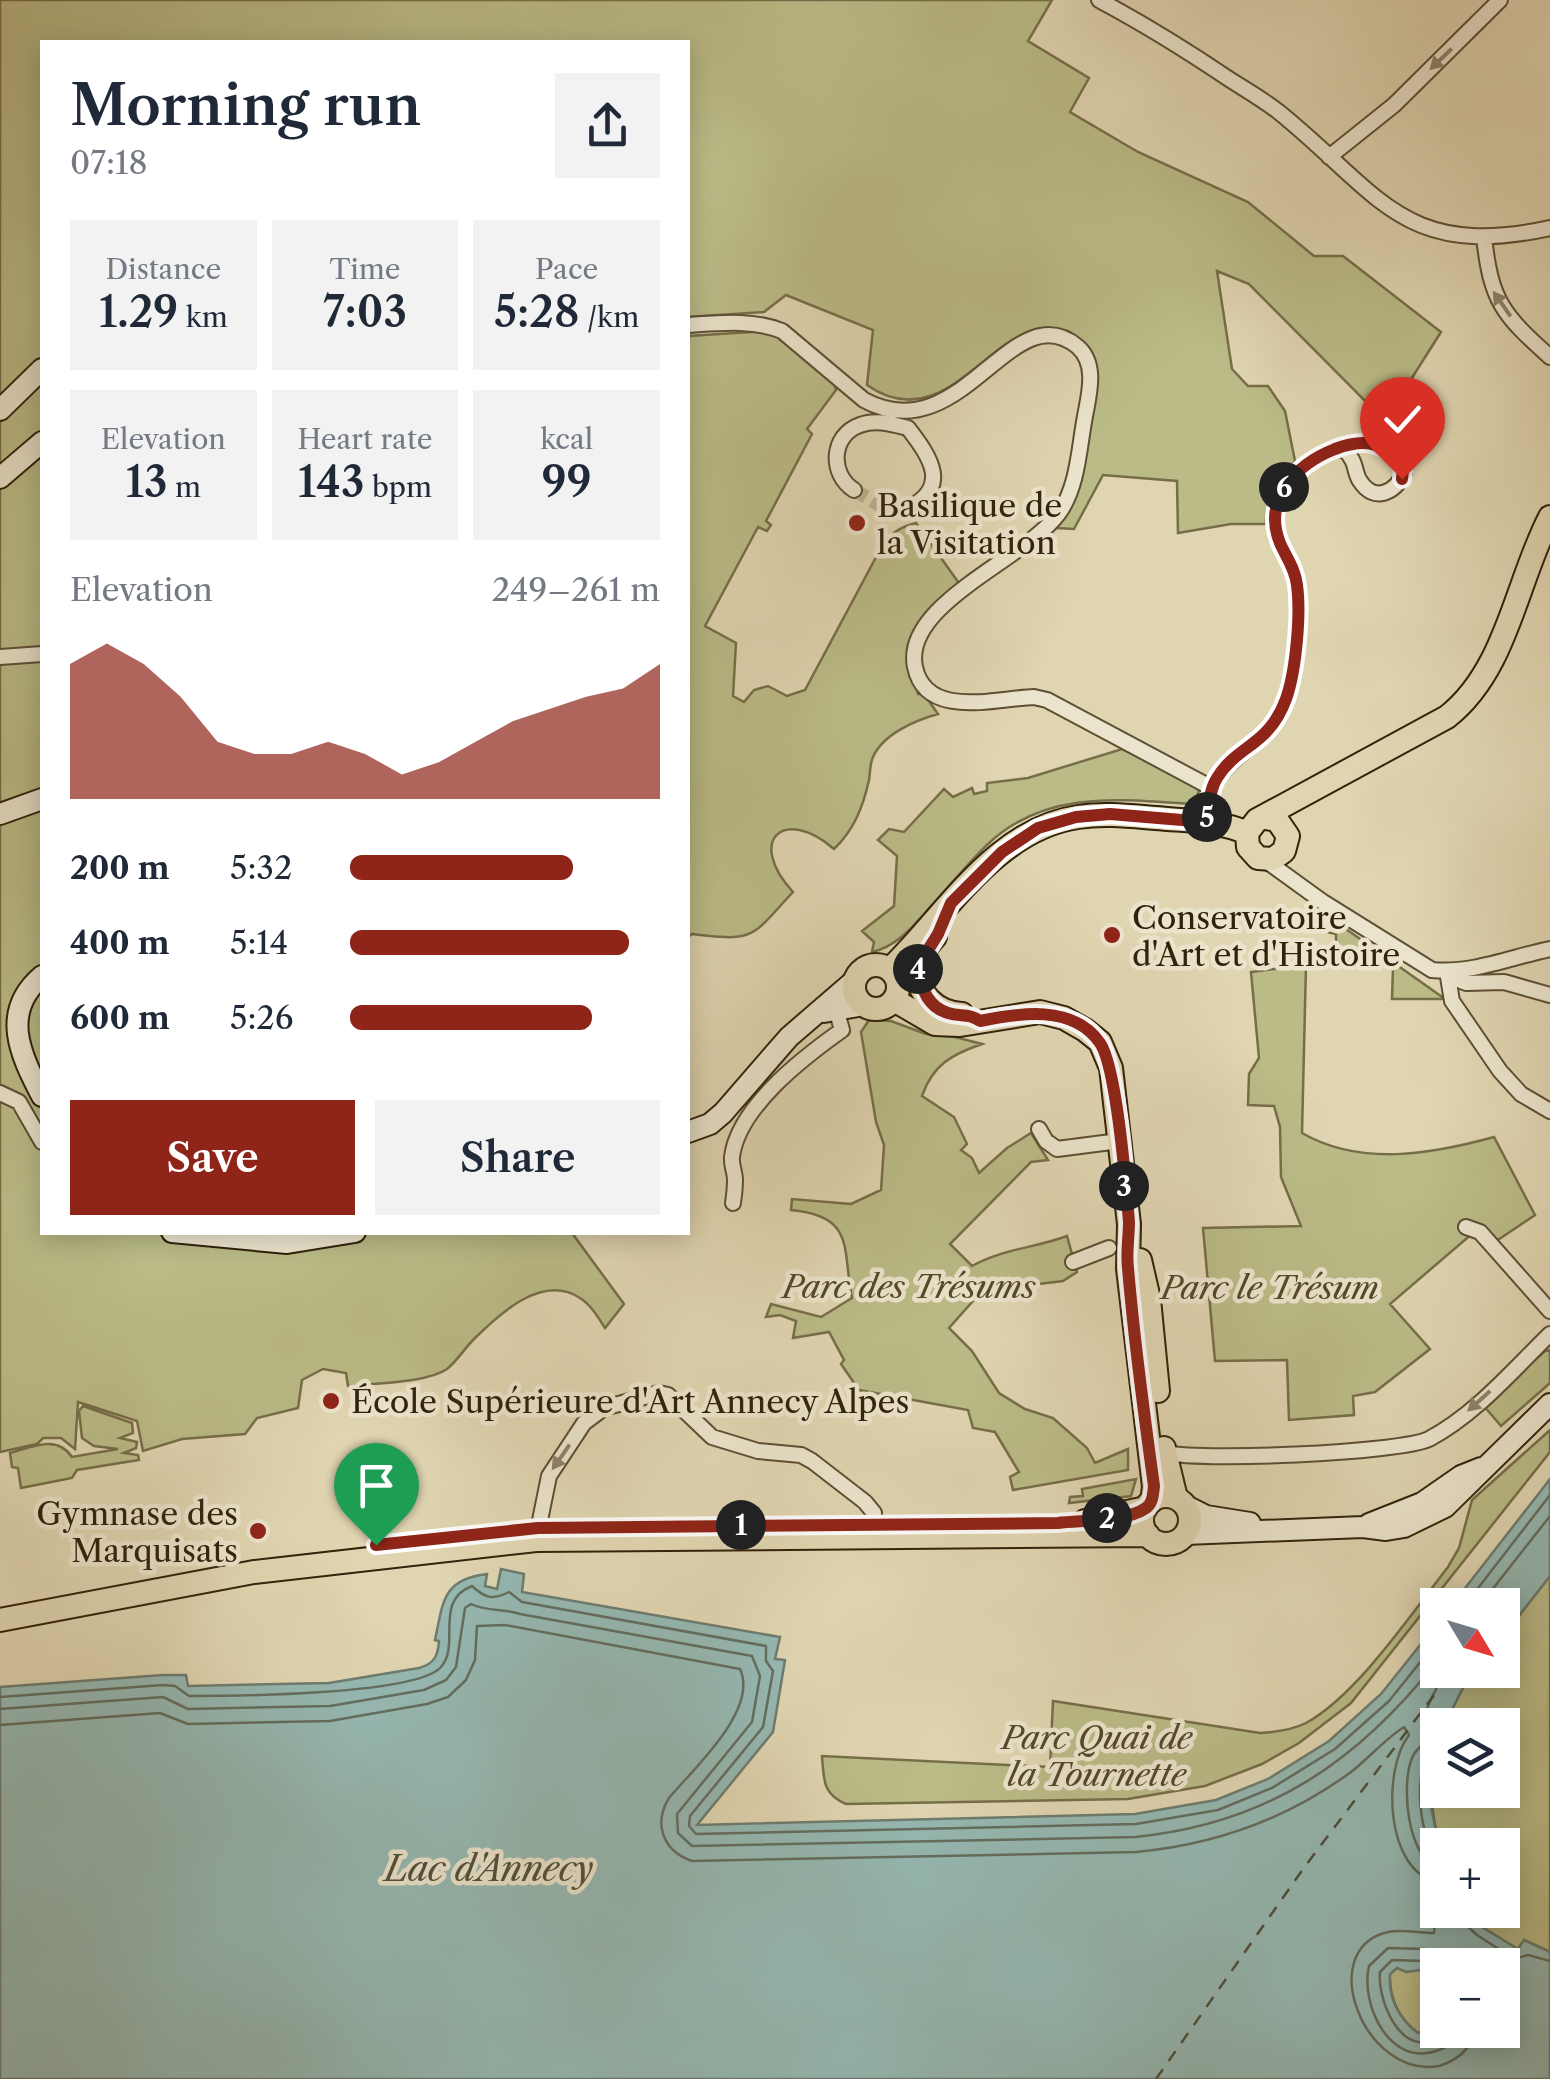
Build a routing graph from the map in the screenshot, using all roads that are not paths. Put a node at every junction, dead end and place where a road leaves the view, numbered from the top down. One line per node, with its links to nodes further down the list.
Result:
1 (1099, 0): 3 (street)
2 (1500, 0): 3 (street, one-way to 3)
3 (1329, 157): 5 (street)
4 (1547, 229): 5 (street)
5 (1484, 237): 7 (street, one-way to 5)
6 (690, 325): 19 (street)
7 (1550, 357)
8 (40, 371): 9 (main road)
9 (0, 410)
10 (40, 444): 12 (main road)
11 (1338, 448): 11 (street); 19 (street)
12 (0, 478)
13 (854, 490): 14 (street)
14 (905, 510)
15 (1550, 518): 18 (main road)
16 (40, 654): 17 (street)
17 (0, 657)
18 (1337, 776): 23 (main road); 24 (main road)
19 (1212, 788): 22 (street)
20 (40, 800): 21 (main road)
21 (0, 814)
22 (1206, 822): 23 (main road); 27 (main road)
23 (1256, 826): 24 (main road); 25 (main road)
24 (1287, 843): 25 (main road); 26 (street)
25 (1265, 860): 26 (street)
26 (1302, 885): 30 (street)
27 (951, 903): 29 (main road); 37 (main road)
28 (1550, 949): 30 (street)
29 (890, 969): 32 (main road); 34 (main road)
30 (1454, 971): 33 (street); 40 (street)
31 (40, 978): 38 (main road)
32 (855, 980): 35 (main road); 36 (main road)
33 (1550, 995)
34 (894, 1000): 35 (main road); 37 (main road)
35 (864, 1005): 36 (main road)
36 (826, 1011): 42 (main road); 45 (street)
37 (980, 1021): 44 (main road)
38 (40, 1092)
39 (0, 1094): 43 (street)
40 (1550, 1110)
41 (1039, 1129): 44 (street)
42 (690, 1131)
43 (40, 1138)
44 (1119, 1141): 46 (main road)
45 (733, 1203)
46 (1129, 1224): 55 (main road); 56 (main road)
47 (1466, 1227): 52 (street)
48 (206, 1235): 49 (main road)
49 (335, 1235)
50 (1109, 1248): 51 (street)
51 (1073, 1262)
52 (1550, 1311)
53 (1550, 1334): 56 (street, one-way to 56)
54 (1550, 1404): 59 (main road)
55 (1148, 1426): 56 (street); 58 (main road)
56 (1165, 1454): 57 (main road)
57 (1181, 1502): 58 (main road); 59 (main road); 62 (main road)
58 (1149, 1505): 60 (main road); 63 (main road)
59 (1287, 1529): 62 (main road)
60 (876, 1530): 61 (main road); 61 (street, one-way to 61); 63 (main road)
61 (537, 1534): 64 (main road); 65 (main road)
62 (1185, 1534): 63 (main road)
63 (1148, 1535)
64 (0, 1612)
65 (0, 1620)

